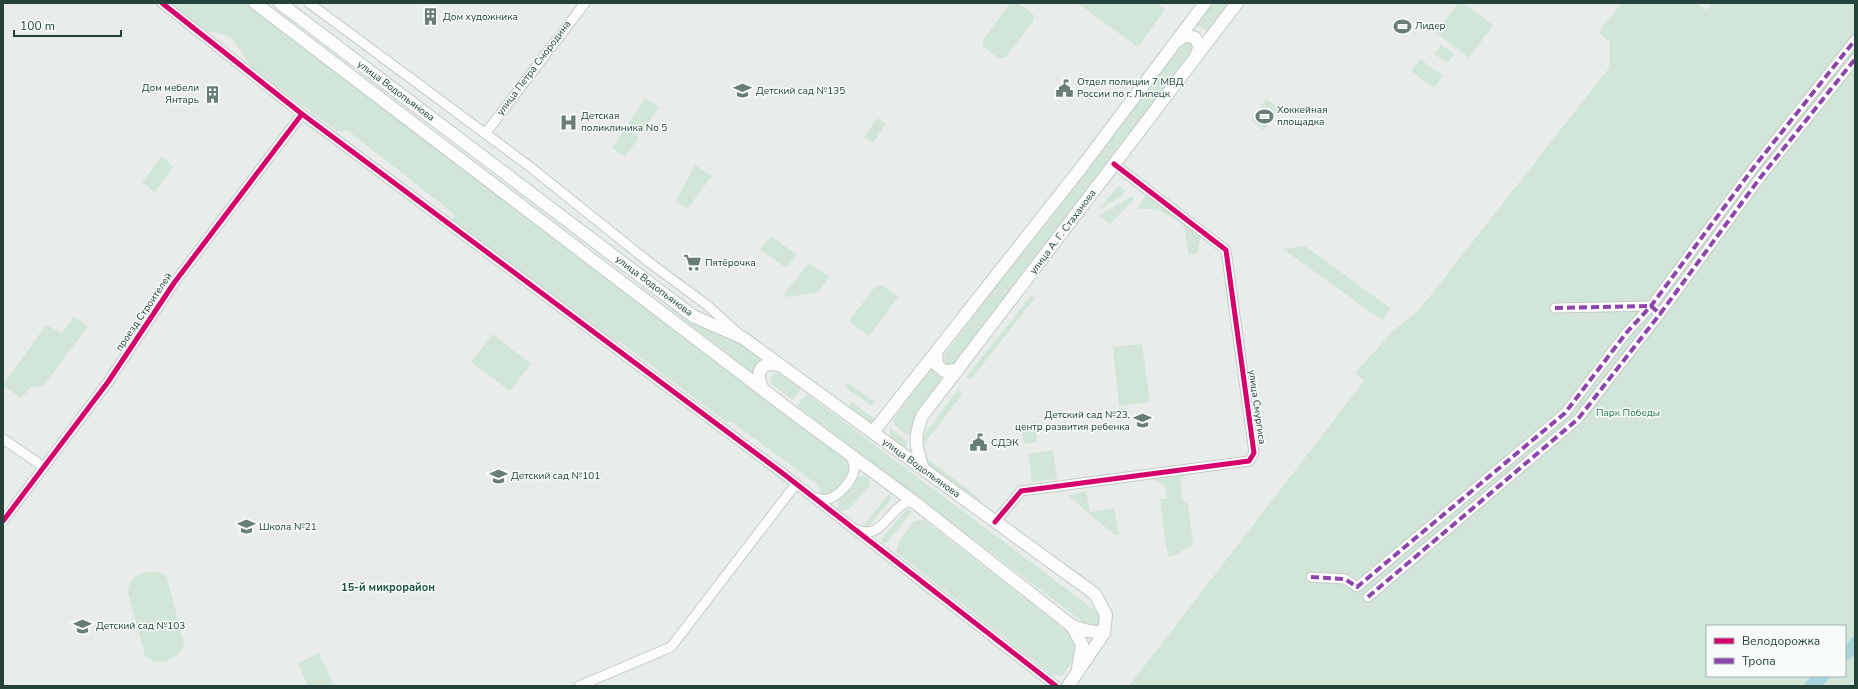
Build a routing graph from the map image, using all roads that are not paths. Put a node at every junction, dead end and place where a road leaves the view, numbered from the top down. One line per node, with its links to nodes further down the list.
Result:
1 (162, 3): 12 (street)
2 (255, 3): 22 (main road, улица Водопьянова)
3 (280, 3): 18 (main road, улица Водопьянова)
4 (309, 3): 13 (street)
5 (585, 3): 13 (street, улица Петра Смородина)
6 (1205, 3): 9 (main road)
7 (1237, 3): 10 (main road, улица А. Г. Стаханова)
8 (1855, 40): 15 (street)
9 (1175, 43): 10 (main road); 19 (main road)
10 (1194, 59): 14 (main road, улица А. Г. Стаханова)
11 (1855, 60): 17 (street)
12 (302, 114): 26 (street, проезд Строителей); 28 (street)
13 (485, 134): 18 (street)
14 (1114, 164): 21 (main road, улица А. Г. Стаханова); 32 (street, улица Смургиса)
15 (1651, 306): 16 (street); 17 (street); 34 (street)
16 (1555, 308)
17 (1660, 314): 35 (street)
18 (743, 338): 20 (main road, улица Водопьянова)
19 (936, 353): 21 (main road); 23 (main road)
20 (780, 365): 22 (main road); 23 (main road, улица Водопьянова)
21 (958, 370): 27 (main road, улица А. Г. Стаханова)
22 (764, 391): 25 (main road, улица Водопьянова)
23 (873, 432): 27 (main road, улица Водопьянова)
24 (3, 439): 26 (street)
25 (852, 455): 29 (street); 30 (main road, улица Водопьянова)
26 (44, 467): 31 (street, проезд Строителей)
27 (922, 470): 32 (main road, улица Водопьянова)
28 (796, 484): 29 (street); 39 (street)
29 (814, 497): 33 (street)
30 (914, 501): 33 (street); 36 (main road, улица Водопьянова)
31 (3, 521)
32 (995, 522): 37 (main road, улица Водопьянова)
33 (853, 527): 40 (street)
34 (1311, 577)
35 (1368, 598)
36 (1072, 626): 37 (main road, улица Водопьянова); 38 (main road, улица Водопьянова)
37 (1104, 633): 38 (main road)
38 (1077, 674): 41 (main road)
39 (579, 686)
40 (1056, 686)
41 (1068, 686)

